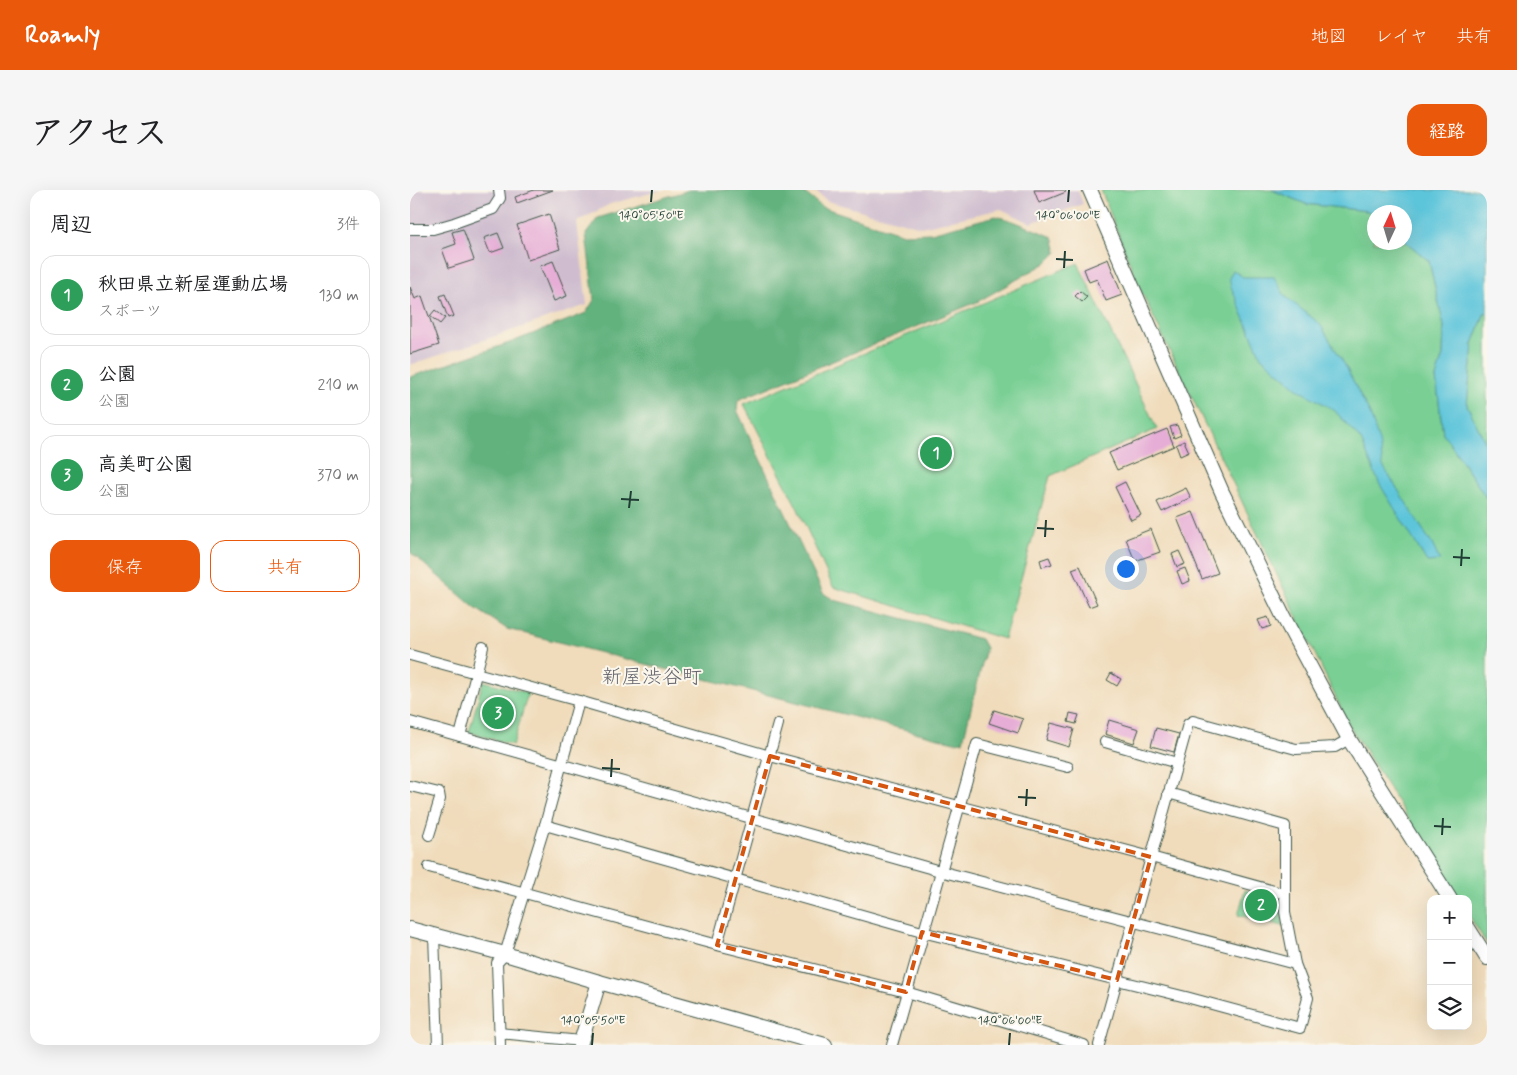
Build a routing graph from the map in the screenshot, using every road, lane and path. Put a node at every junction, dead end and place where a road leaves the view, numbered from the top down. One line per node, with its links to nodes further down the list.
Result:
1 (499, 190): 3 (street)
2 (1090, 190): 11 (street)
3 (410, 229)
4 (483, 647): 6 (street)
5 (410, 655): 6 (street)
6 (476, 673): 7 (street); 10 (street)
7 (579, 701): 13 (street); 15 (street)
8 (410, 722): 10 (street)
9 (778, 724): 13 (street)
10 (460, 736): 15 (street)
11 (1349, 740): 14 (street); 29 (street)
12 (1105, 742): 14 (street)
13 (770, 756): 19 (street); 20 (street)
14 (1177, 763): 18 (street)
15 (562, 765): 20 (street); 21 (street)
16 (1068, 768): 19 (street)
17 (410, 786): 22 (street)
18 (1168, 793): 23 (street); 28 (street)
19 (959, 806): 23 (street); 25 (street)
20 (753, 819): 25 (street); 26 (street)
21 (546, 825): 26 (street); 27 (street)
22 (429, 835)
23 (1151, 857): 28 (street); 30 (street)
24 (429, 867): 27 (street)
25 (940, 871): 30 (street); 32 (street)
26 (736, 880): 32 (street); 35 (street)
27 (525, 891): 35 (street); 36 (street)
28 (1284, 894): 38 (street)
29 (1447, 895)
30 (1133, 922): 38 (street); 39 (street)
31 (410, 929): 34 (street)
32 (922, 932): 39 (street); 41 (street)
33 (1472, 934): 37 (street)
34 (434, 935): 36 (street); 44 (street)
35 (717, 945): 41 (street)
36 (505, 954): 40 (street); 42 (street)
37 (1487, 958)
38 (1294, 964): 39 (street)
39 (1117, 980): 49 (street)
40 (598, 982): 43 (street); 46 (street)
41 (906, 992): 47 (street); 48 (street)
42 (499, 1033): 43 (street); 45 (street)
43 (581, 1043)
44 (438, 1045)
45 (500, 1045)
46 (825, 1045)
47 (892, 1045)
48 (1084, 1045)
49 (1099, 1045)

